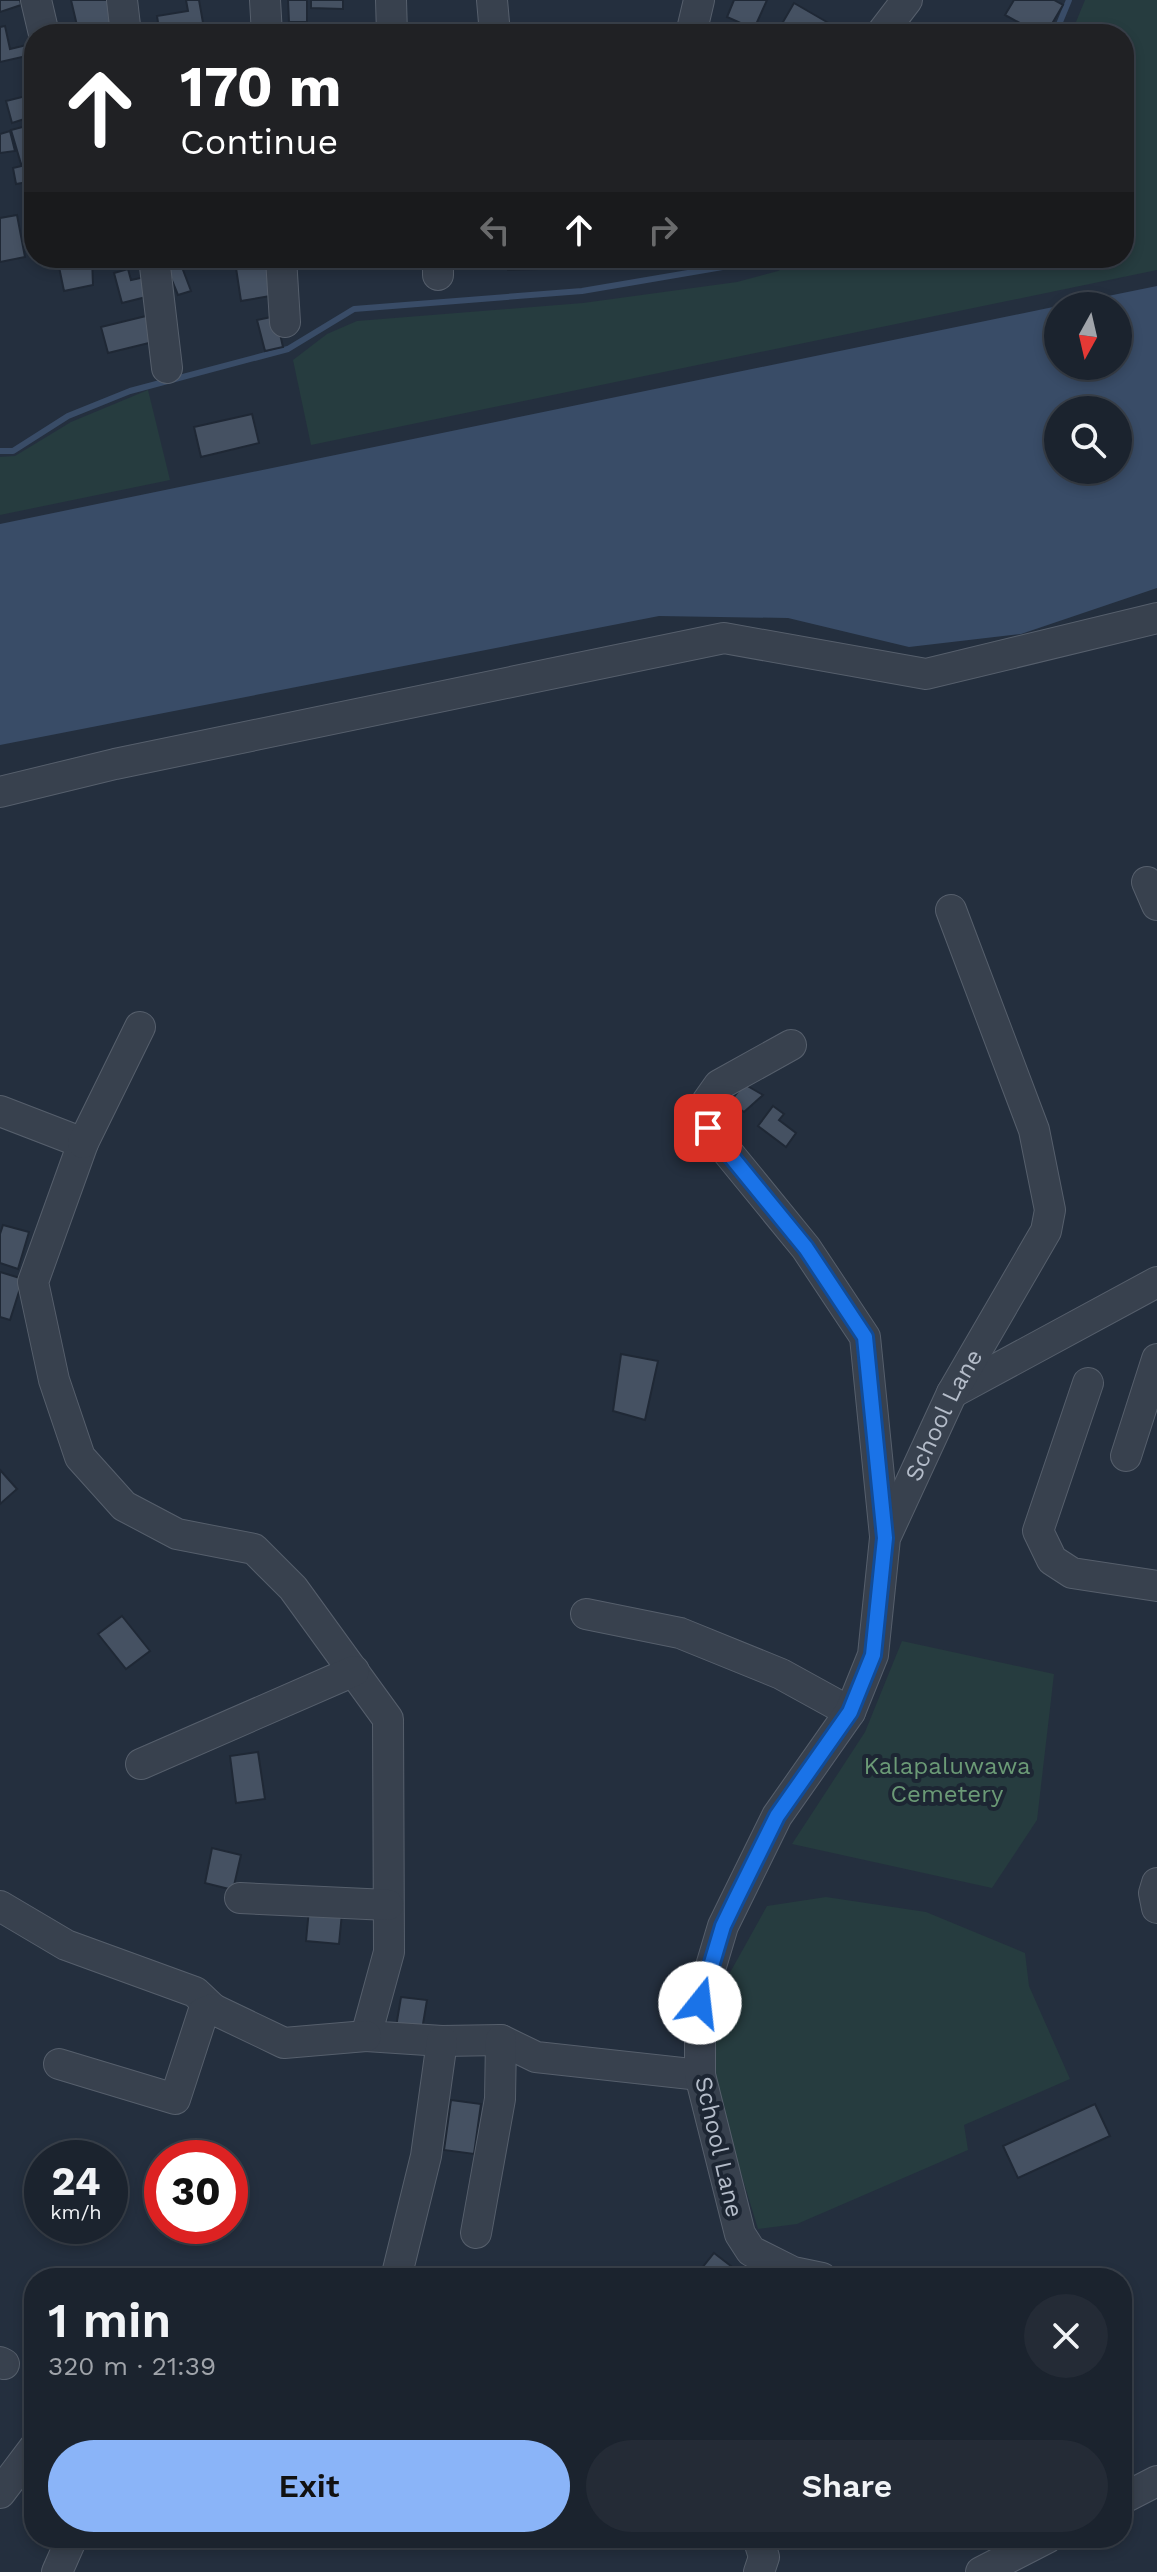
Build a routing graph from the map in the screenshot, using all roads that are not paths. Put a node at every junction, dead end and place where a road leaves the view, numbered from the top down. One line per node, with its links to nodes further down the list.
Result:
1 (36, 0): 8 (street)
2 (122, 0): 9 (street)
3 (265, 0): 10 (street)
4 (391, 0): 11 (street)
5 (492, 0): 12 (street)
6 (699, 0): 13 (street)
7 (907, 0): 14 (street)
8 (42, 24)
9 (125, 24)
10 (266, 24)
11 (392, 24)
12 (494, 24)
13 (693, 24)
14 (889, 24)
15 (155, 268): 18 (street)
16 (282, 268): 17 (street)
17 (285, 322)
18 (167, 368)
19 (1157, 618): 20 (street)
20 (0, 792)
21 (951, 910): 29 (street, School Lane)
22 (140, 1027): 25 (street)
23 (791, 1045): 31 (street)
24 (0, 1111): 25 (street)
25 (83, 1143): 34 (street)
26 (1157, 1282): 29 (street)
27 (1157, 1359): 30 (street)
28 (1088, 1383): 32 (street)
29 (952, 1393): 31 (street, School Lane)
30 (1126, 1456)
31 (885, 1538): 35 (street, School Lane)
32 (1157, 1586)
33 (586, 1614): 35 (street)
34 (354, 1671): 36 (street); 39 (street)
35 (850, 1712): 47 (street, School Lane)
36 (141, 1764)
37 (1157, 1883): 41 (street)
38 (240, 1898): 39 (street)
39 (388, 1905): 43 (street)
40 (0, 1906): 42 (street)
41 (1157, 1908)
42 (213, 2009): 43 (street); 46 (street)
43 (366, 2036): 45 (street)
44 (501, 2040): 45 (street); 47 (street); 48 (street)
45 (442, 2041): 49 (street)
46 (59, 2064)
47 (700, 2075): 50 (street, School Lane)
48 (476, 2233)
49 (398, 2268)
50 (785, 2268)
51 (24, 2461): 53 (street)
52 (1157, 2481): 54 (street)
53 (0, 2493)
54 (1132, 2493)
55 (68, 2548): 58 (street)
56 (761, 2548): 59 (street)
57 (1028, 2548): 60 (street)
58 (57, 2572)
59 (759, 2572)
60 (981, 2572)

